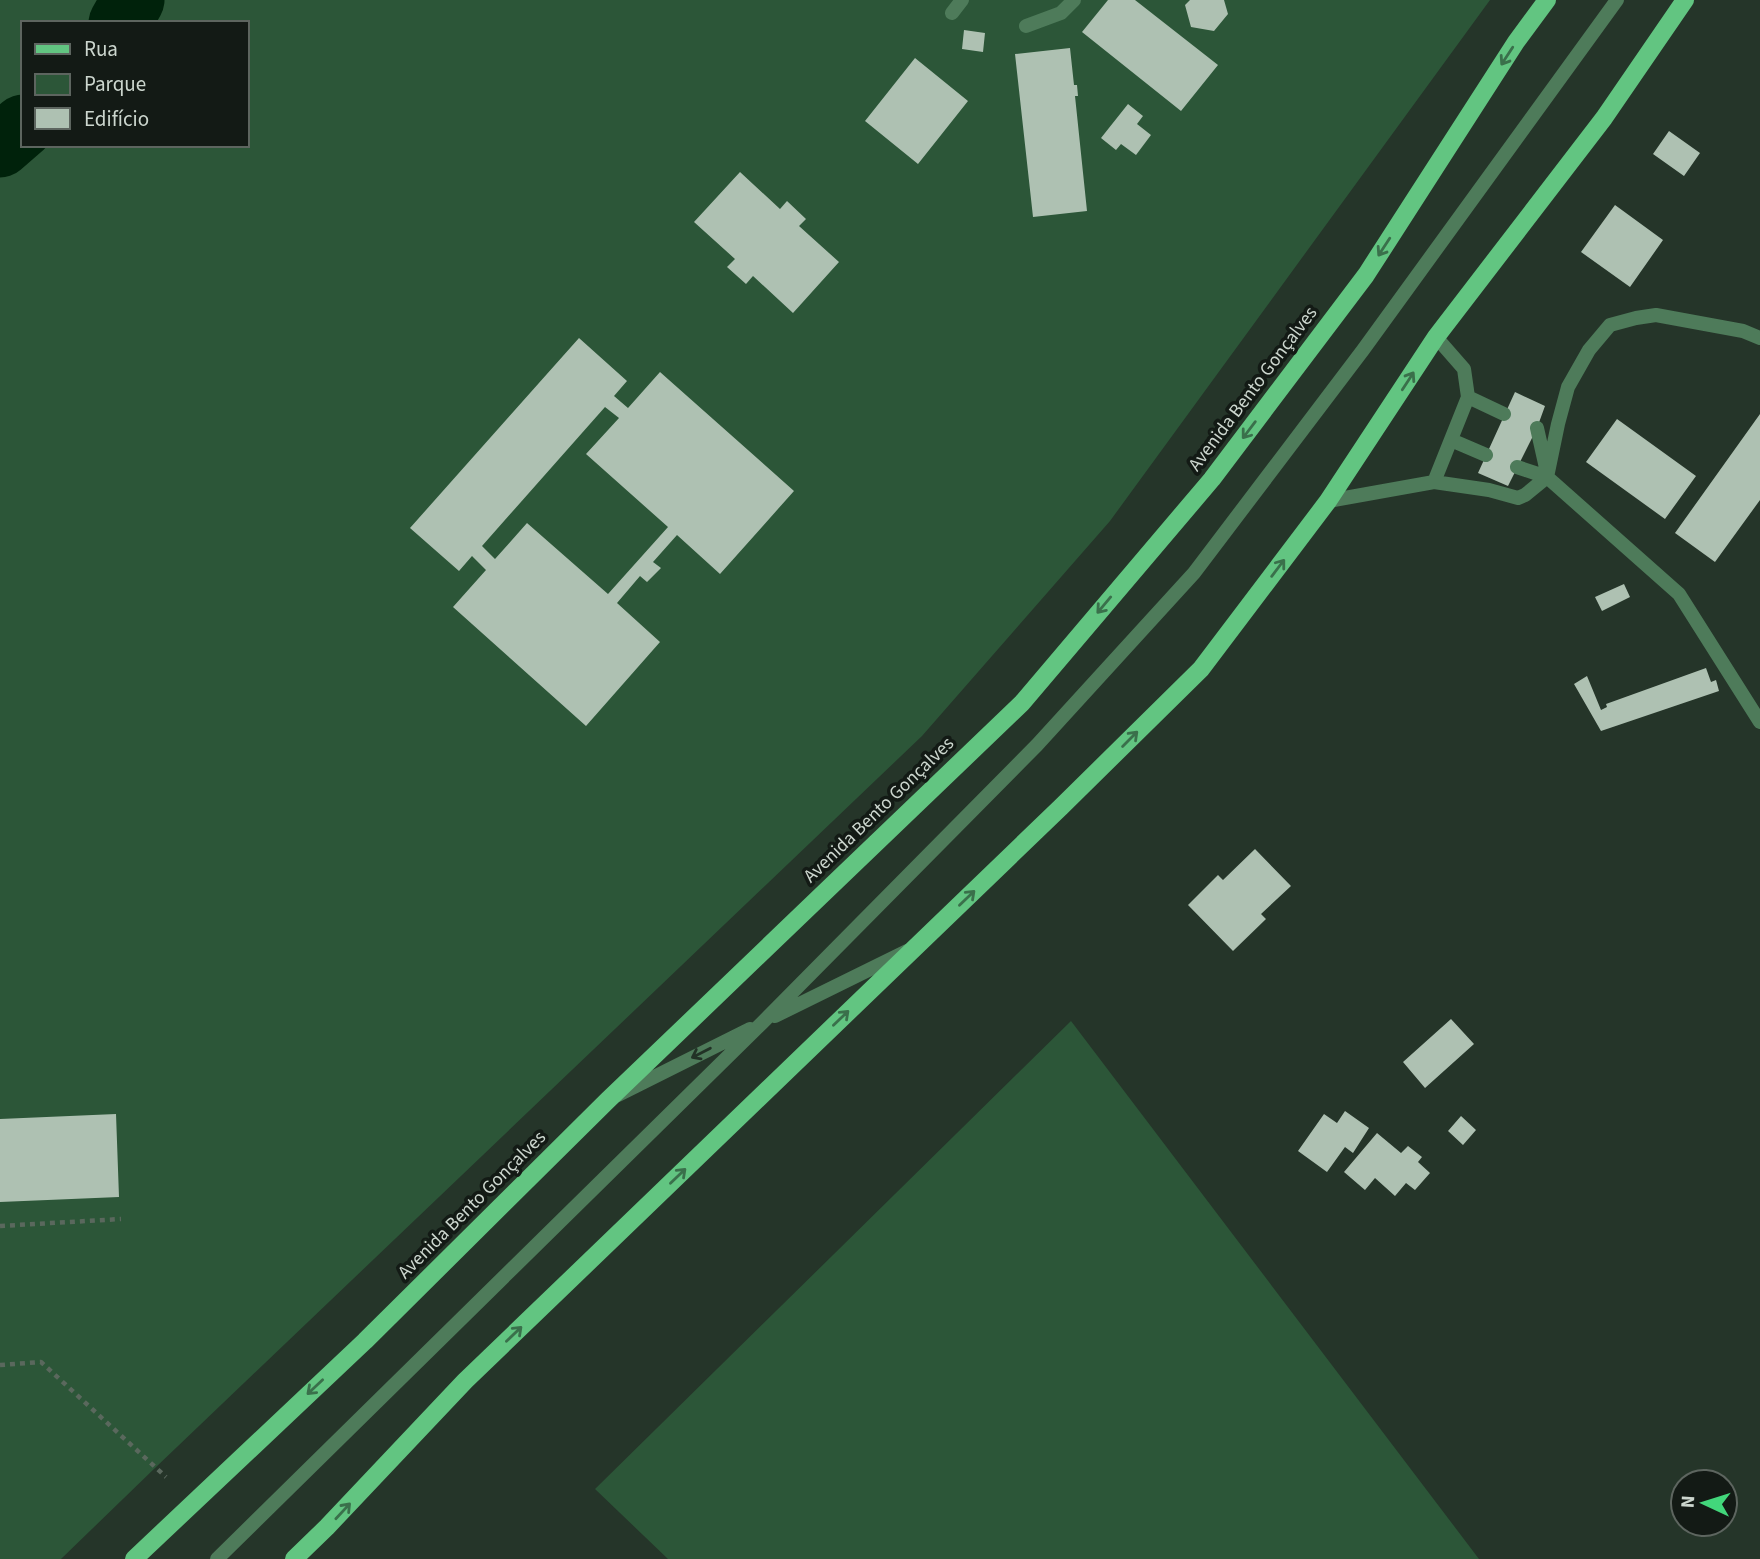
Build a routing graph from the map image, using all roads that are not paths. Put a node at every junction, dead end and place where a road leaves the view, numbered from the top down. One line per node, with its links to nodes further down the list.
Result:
1 (962, 0): 6 (lane)
2 (1074, 0): 7 (lane)
3 (1547, 0): 22 (main road, Avenida Bento Gonçalves, one-way to 22)
4 (1617, 0): 21 (lane)
5 (1685, 0): 8 (main road)
6 (952, 13)
7 (1026, 26)
8 (1436, 337): 10 (lane); 18 (main road, one-way to 8)
9 (1760, 338): 16 (lane)
10 (1468, 397): 11 (lane); 13 (lane)
11 (1504, 414)
12 (1537, 428): 16 (lane)
13 (1451, 440): 14 (lane); 17 (lane)
14 (1486, 455)
15 (1517, 467): 16 (lane)
16 (1547, 477): 17 (lane); 19 (lane)
17 (1434, 482): 18 (lane)
18 (1328, 501): 20 (main road, one-way to 18)
19 (1760, 722)
20 (917, 945): 21 (lane); 25 (main road, one-way to 20)
21 (762, 1023): 22 (lane, one-way to 22); 24 (lane)
22 (608, 1100): 23 (main road, Avenida Bento Gonçalves, one-way to 23)
23 (134, 1559)
24 (217, 1559)
25 (294, 1559)

